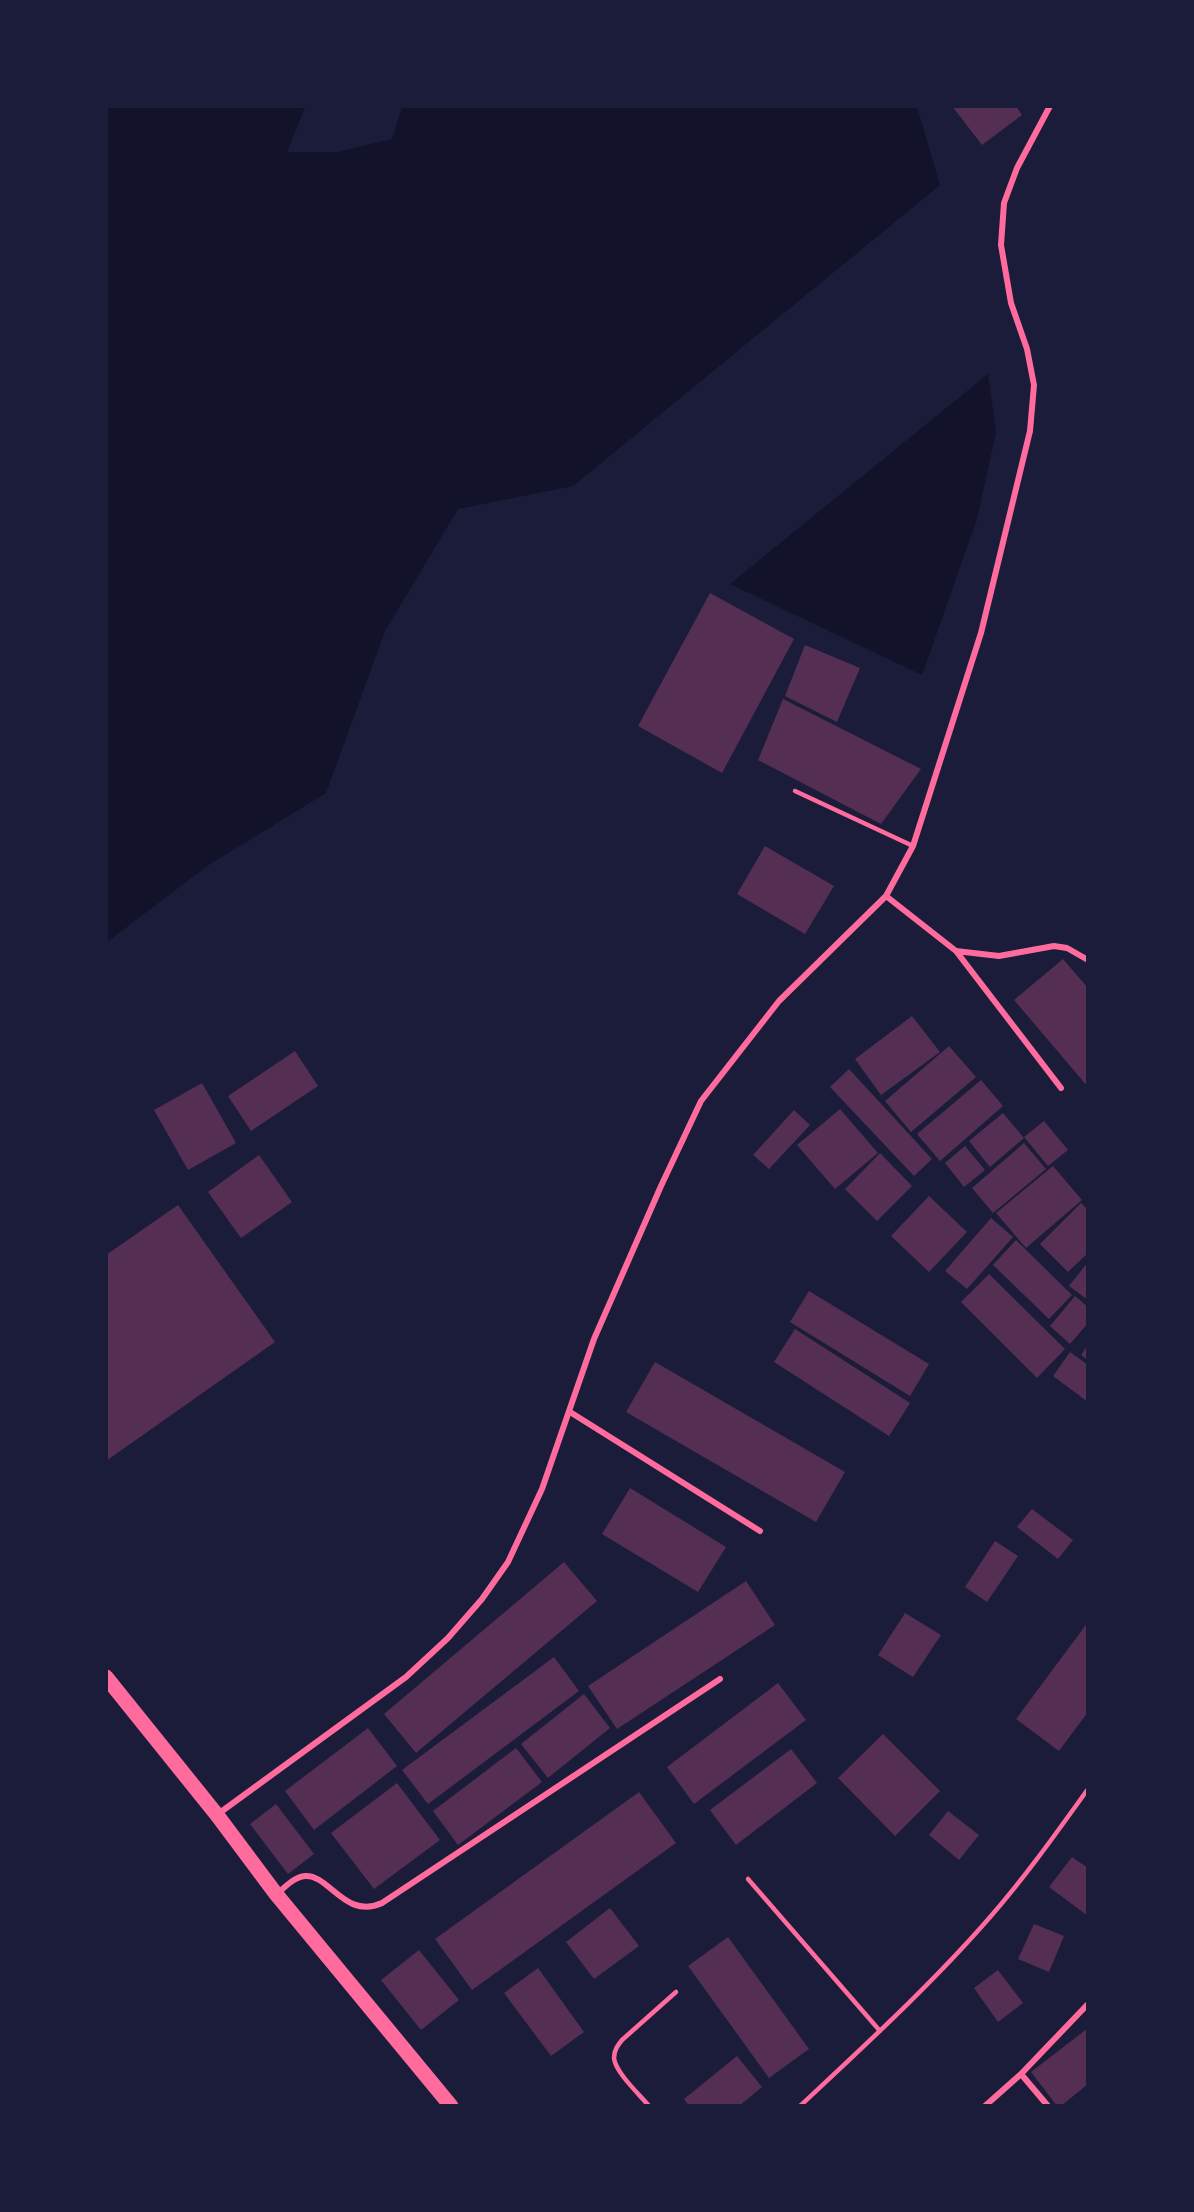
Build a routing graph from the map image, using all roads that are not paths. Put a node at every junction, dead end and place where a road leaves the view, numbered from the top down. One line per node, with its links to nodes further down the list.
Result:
1 (1050, 106): 3 (street)
2 (795, 791): 3 (lane)
3 (913, 846): 4 (street)
4 (886, 896): 5 (street); 8 (street)
5 (956, 951): 6 (street); 7 (street)
6 (1088, 960)
7 (1061, 1088)
8 (570, 1412): 9 (street); 13 (street)
9 (760, 1531)
10 (106, 1677): 13 (main road)
11 (720, 1679): 15 (street)
12 (1088, 1789): 18 (lane)
13 (217, 1815): 15 (main road)
14 (748, 1880): 18 (lane)
15 (276, 1894): 20 (main road)
16 (676, 1992): 21 (lane)
17 (1088, 2004): 19 (street)
18 (880, 2031): 22 (lane)
19 (1021, 2074): 23 (street); 24 (street)
20 (451, 2106)
21 (649, 2106)
22 (800, 2106)
23 (985, 2106)
24 (1048, 2106)

